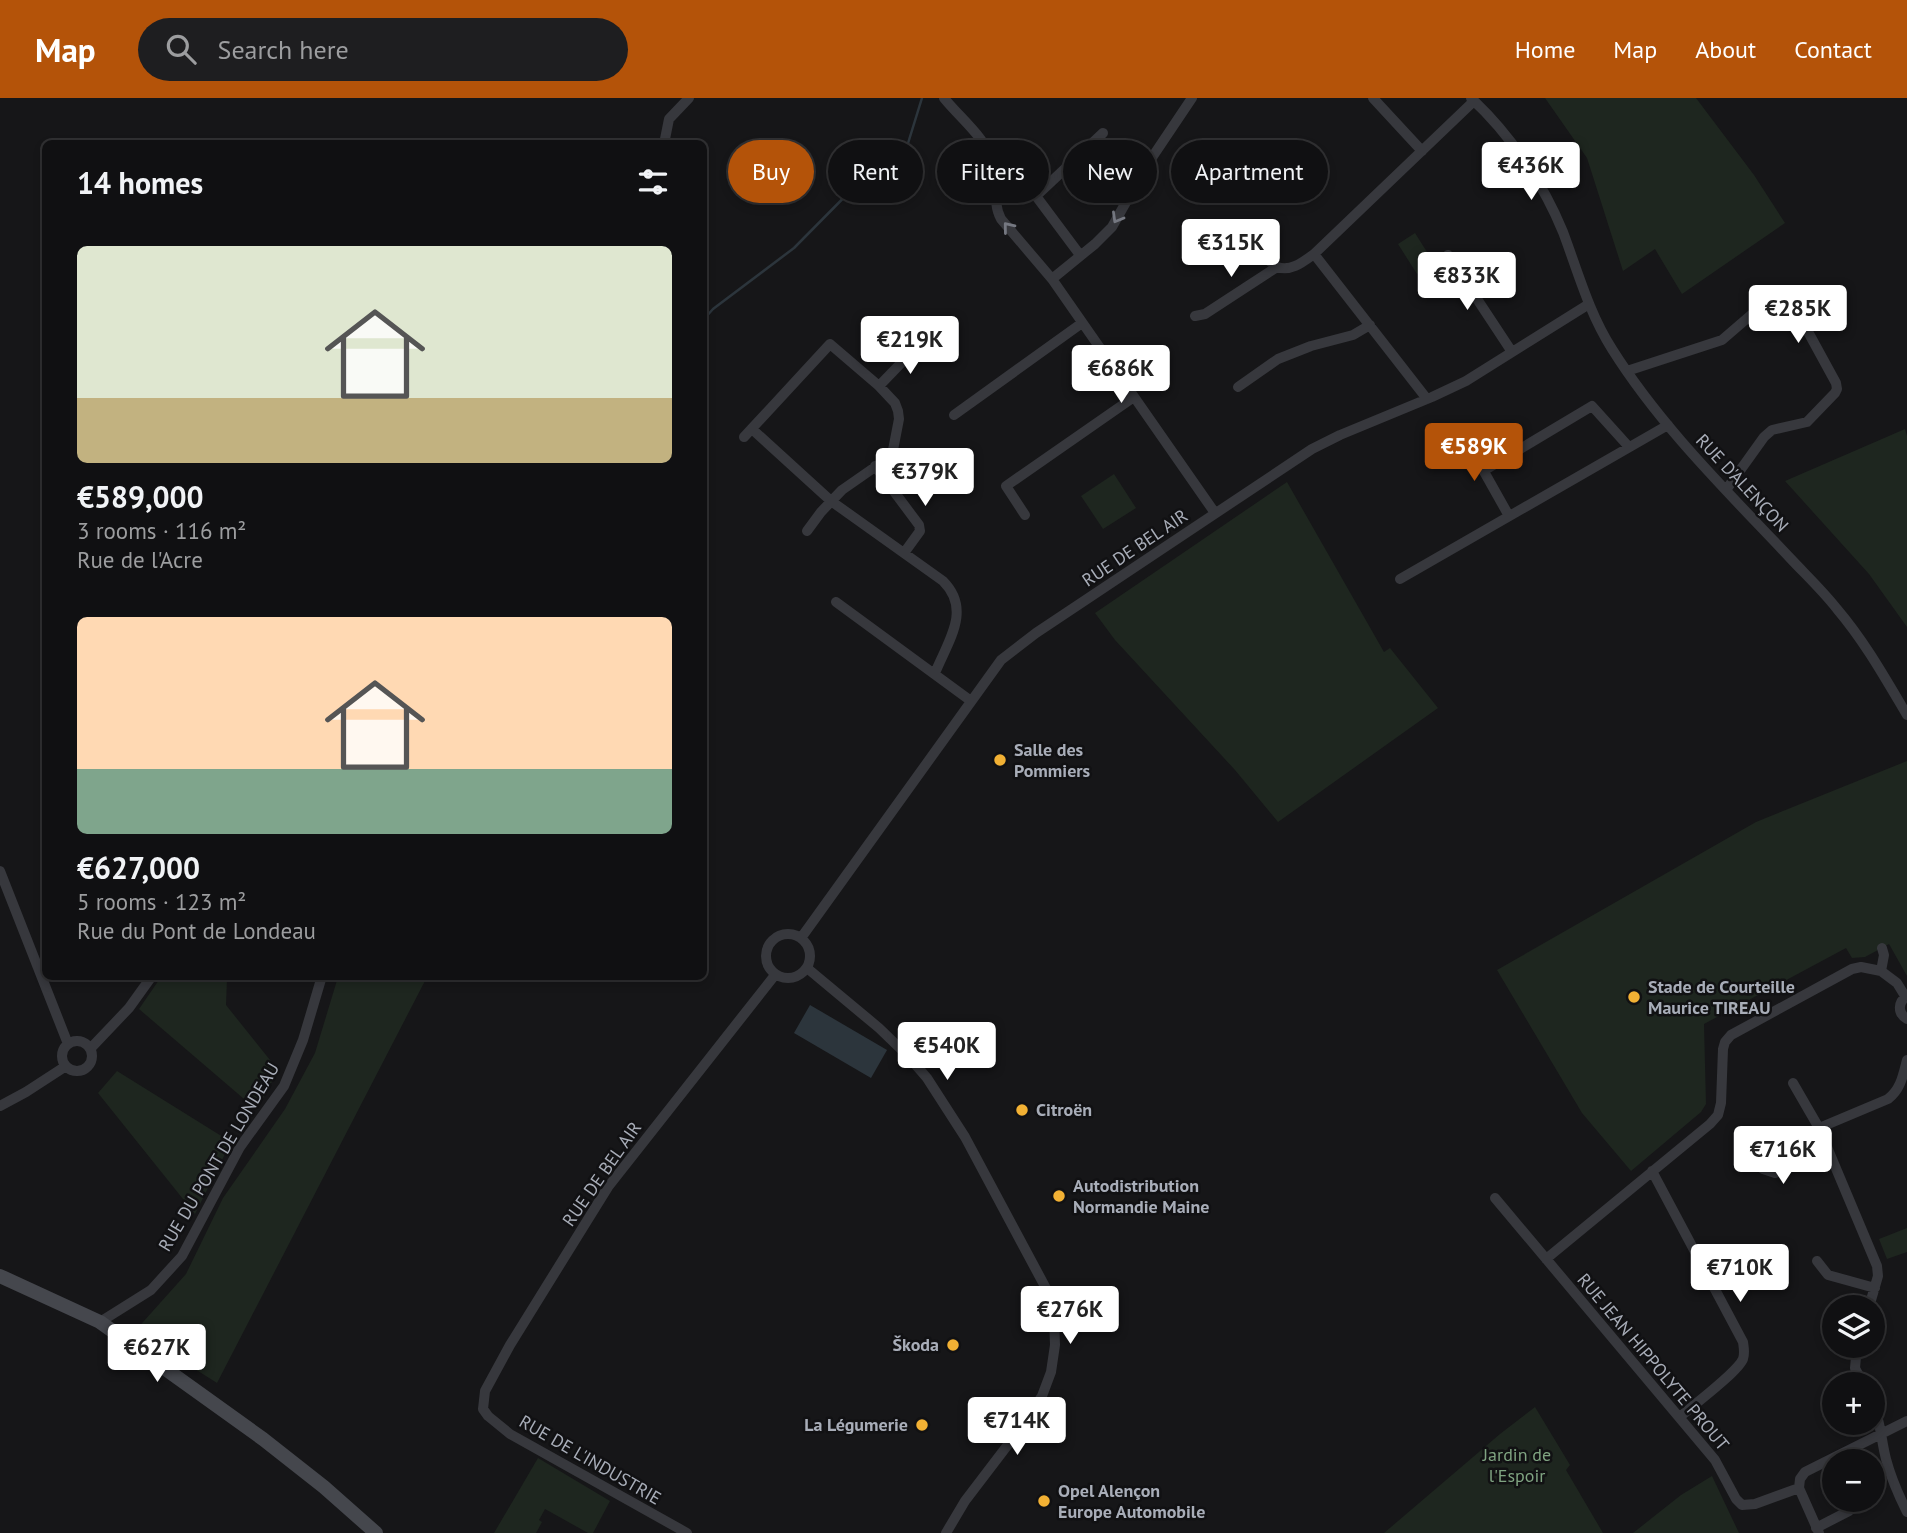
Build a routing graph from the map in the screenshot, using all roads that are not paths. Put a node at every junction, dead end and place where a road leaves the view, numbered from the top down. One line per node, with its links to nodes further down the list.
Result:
1 (689, 98): 7 (street)
2 (944, 98): 14 (street, one-way to 2)
3 (1192, 98): 11 (street, one-way to 11)
4 (1373, 98): 8 (street)
5 (1472, 99): 8 (street); 15 (street, RUE D'ALENÇON)
6 (1103, 133): 11 (street)
7 (665, 140)
8 (1422, 151): 10 (street)
9 (1242, 239): 13 (street)
10 (1314, 254): 13 (street); 18 (street)
11 (1080, 255): 14 (street)
12 (1448, 255): 20 (street)
13 (1277, 267): 16 (street)
14 (1052, 279): 17 (street)
15 (1589, 304): 20 (street, RUE DE BEL AIR); 21 (street, RUE D'ALENÇON)
16 (1195, 316)
17 (1083, 323): 24 (street); 26 (street)
18 (1370, 325): 23 (street); 25 (street)
19 (912, 345): 22 (street)
20 (1511, 352): 25 (street, RUE DE BEL AIR)
21 (1627, 370): 27 (street, RUE D'ALENÇON); 34 (street)
22 (879, 386): 28 (street); 32 (street)
23 (1238, 387)
24 (1134, 397): 36 (street); 37 (street)
25 (1427, 398): 36 (street, RUE DE BEL AIR)
26 (954, 415)
27 (1668, 425): 31 (street); 34 (street, RUE D'ALENÇON)
28 (752, 429): 30 (street); 35 (street)
29 (1464, 436): 33 (street)
30 (744, 437)
31 (1629, 447): 33 (street); 38 (street)
32 (875, 466): 35 (street); 40 (street)
33 (1485, 470): 38 (street)
34 (1726, 490): 45 (street, RUE D'ALENÇON)
35 (831, 501): 39 (street); 40 (street)
36 (1215, 513): 44 (street, RUE DE BEL AIR)
37 (1025, 515)
38 (1509, 516): 41 (street)
39 (807, 531)
40 (904, 554): 43 (street)
41 (1399, 579)
42 (836, 602): 43 (street)
43 (935, 673): 44 (street)
44 (971, 701): 47 (street, RUE DE BEL AIR)
45 (1907, 715)
46 (0, 871): 52 (street)
47 (802, 938): 49 (street); 51 (street)
48 (1882, 948): 50 (street)
49 (807, 968): 51 (street); 88 (street)
50 (1881, 971): 56 (street); 67 (street)
51 (775, 975): 75 (street, RUE DE BEL AIR)
52 (42, 978)
53 (43, 980): 58 (street)
54 (149, 980): 59 (street)
55 (321, 980): 74 (street, RUE DU PONT DE LONDEAU)
56 (1906, 996): 57 (street)
57 (1907, 1019)
58 (68, 1044): 59 (street); 61 (street)
59 (90, 1049): 61 (street)
60 (1907, 1060): 64 (street)
61 (66, 1066): 63 (street)
62 (1793, 1083): 64 (street)
63 (0, 1107)
64 (1819, 1128): 65 (street)
65 (1829, 1152): 66 (street); 72 (street)
66 (1754, 1153)
67 (1652, 1171): 69 (street); 76 (street)
68 (1495, 1198): 69 (street, RUE JEAN HIPPOLYTE PROUT)
69 (1546, 1259): 76 (street, RUE JEAN HIPPOLYTE PROUT)
70 (1817, 1261): 72 (street)
71 (0, 1276): 74 (main road)
72 (1875, 1288): 73 (street)
73 (1873, 1295)
74 (100, 1322): 86 (main road)
75 (484, 1409): 87 (street, RUE DE L'INDUSTRIE)
76 (1680, 1417): 81 (street, RUE JEAN HIPPOLYTE PROUT)
77 (1907, 1421): 78 (street)
78 (1885, 1432)
79 (1879, 1435): 81 (street)
80 (1881, 1435): 82 (street)
81 (1799, 1483): 85 (street)
82 (1902, 1491): 83 (street)
83 (1907, 1511)
84 (1847, 1512): 85 (street)
85 (1818, 1530)
86 (376, 1533)
87 (687, 1533)
88 (946, 1533)

